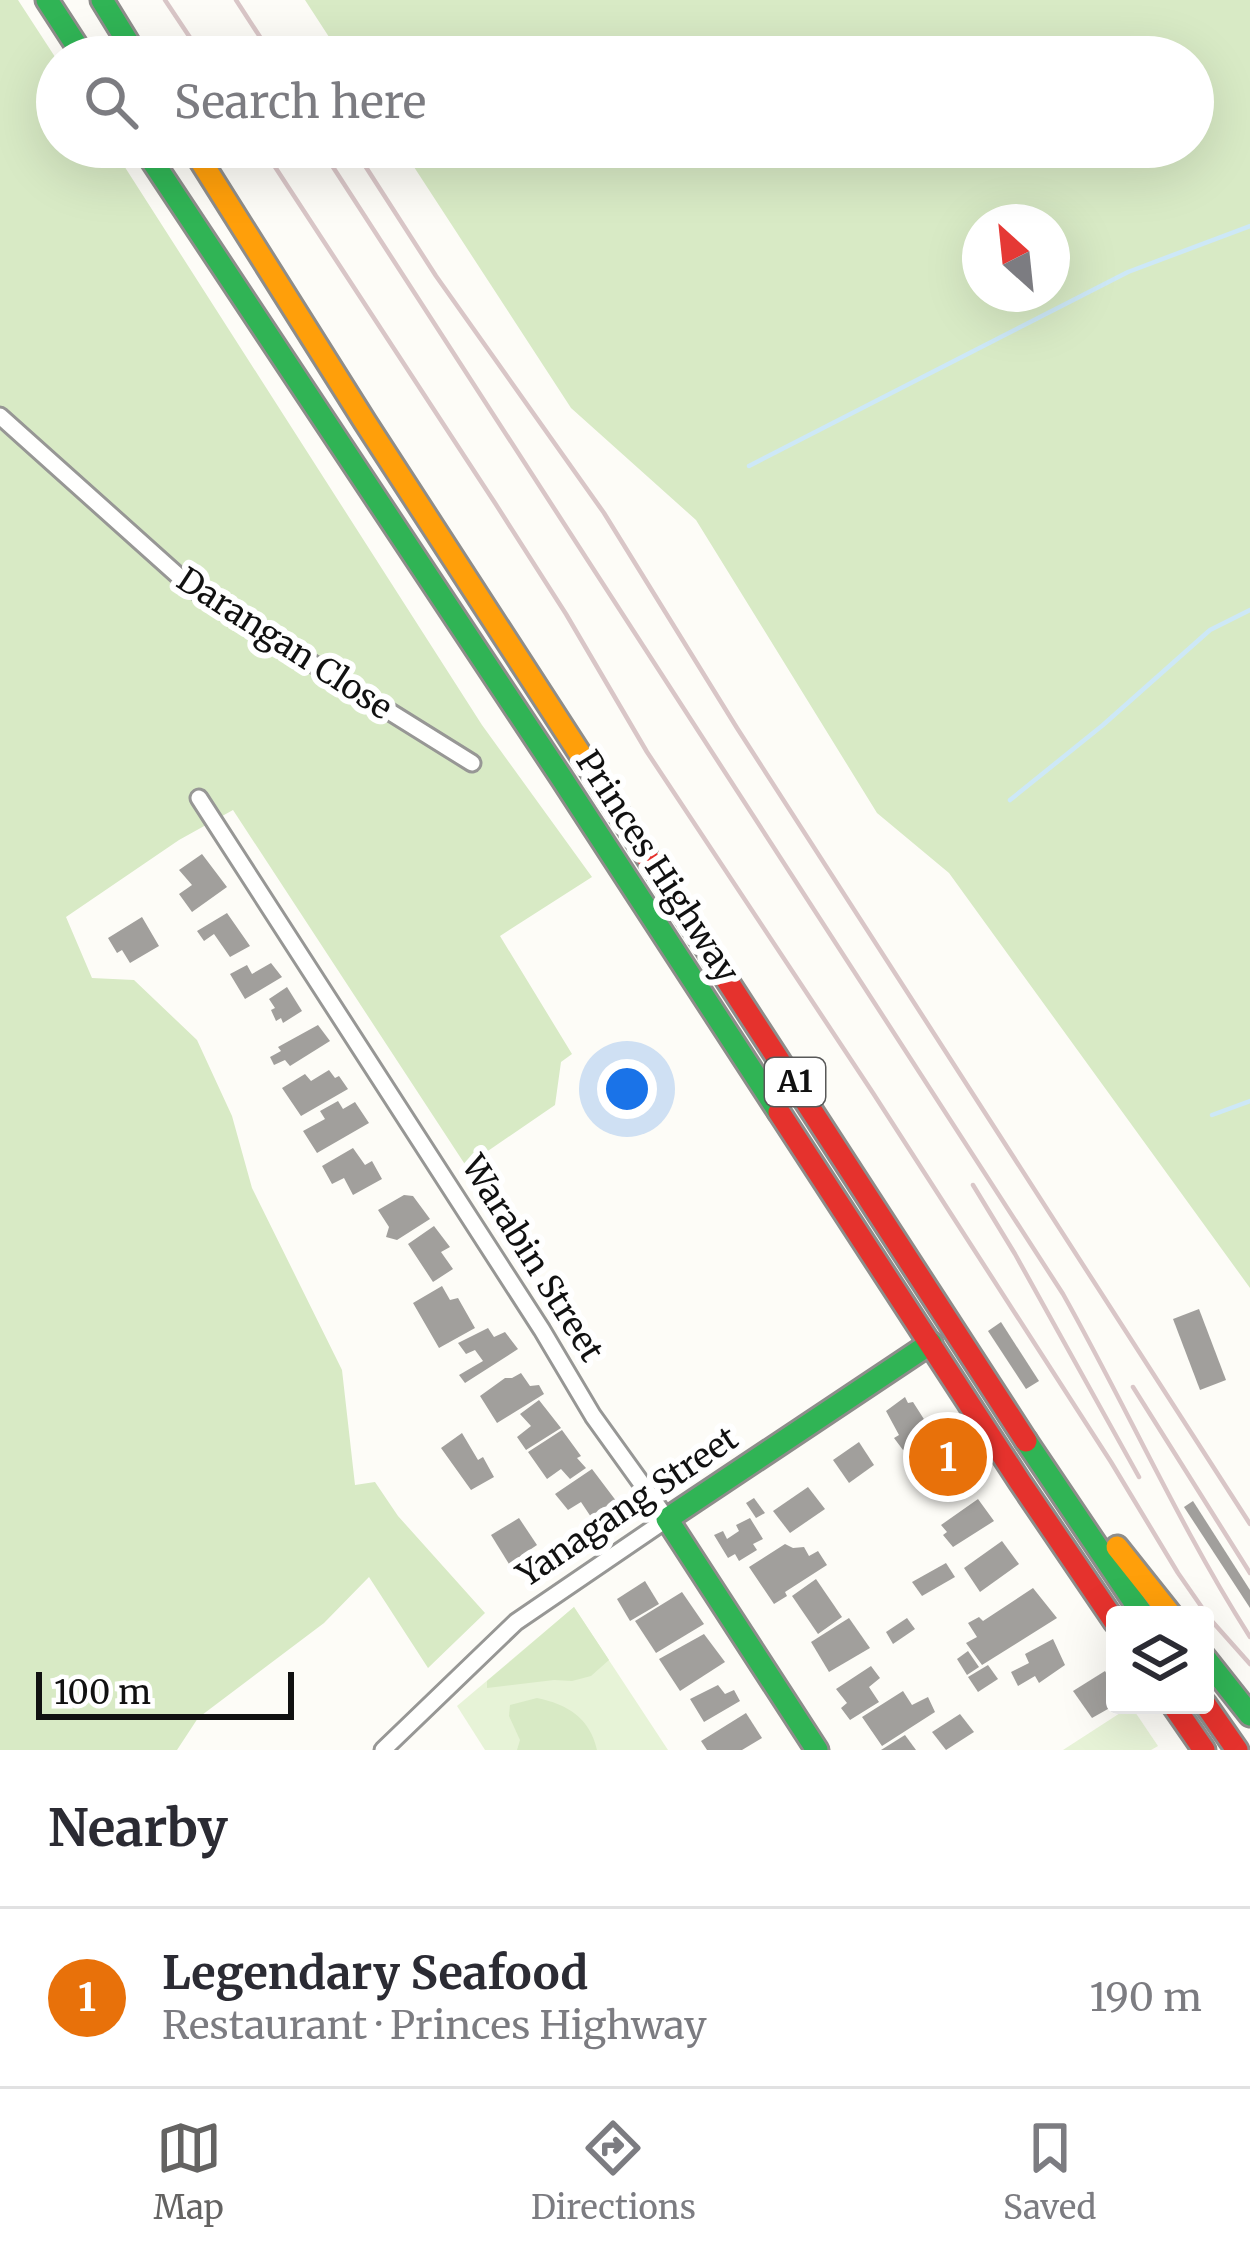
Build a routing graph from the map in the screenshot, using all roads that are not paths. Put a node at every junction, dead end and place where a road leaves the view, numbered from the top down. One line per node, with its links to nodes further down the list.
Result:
1 (47, 0): 3 (main road)
2 (102, 0): 4 (main road)
3 (70, 36)
4 (124, 36)
5 (157, 168): 10 (main road, Princes Highway / A1)
6 (205, 168): 11 (main road, Princes Highway / A1)
7 (0, 416): 8 (street, Darangan Close)
8 (472, 763)
9 (199, 797): 12 (street, Warabin Street)
10 (931, 1343): 12 (main road, Yanagang Street); 15 (main road, Princes Highway / A1)
11 (1002, 1403): 13 (main road, Princes Highway / A1); 14 (main road)
12 (668, 1519): 20 (street, Yanagang Street); 21 (main road, Warabin Street)
13 (1137, 1606)
14 (1164, 1606)
15 (1106, 1608)
16 (1214, 1669): 19 (main road)
17 (1179, 1714): 22 (main road)
18 (1212, 1714): 23 (main road)
19 (1250, 1715)
20 (383, 1750)
21 (817, 1750)
22 (1204, 1750)
23 (1237, 1750)

